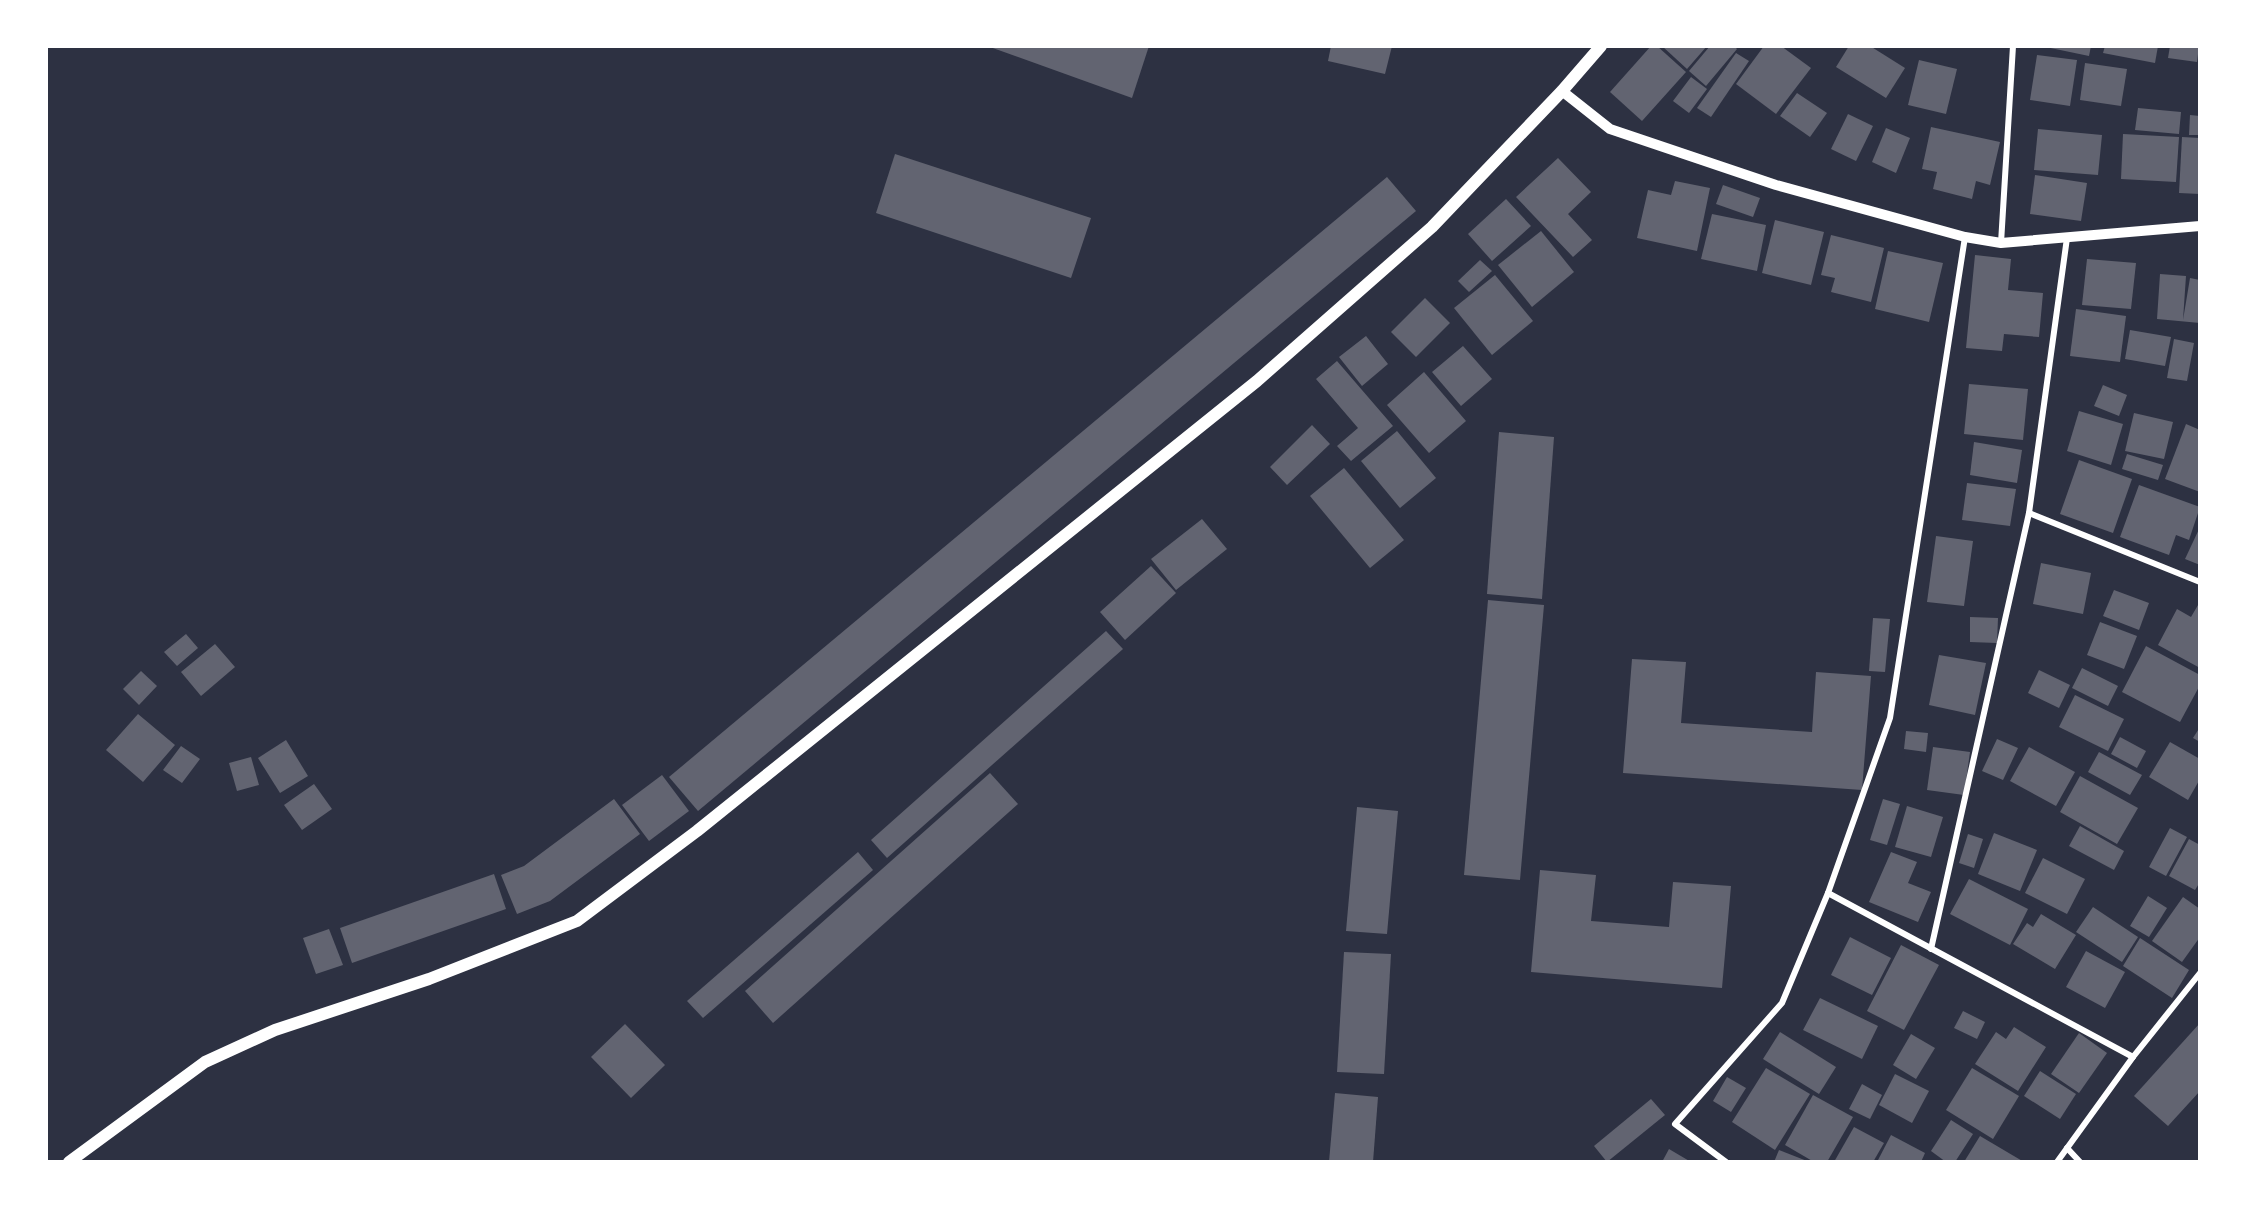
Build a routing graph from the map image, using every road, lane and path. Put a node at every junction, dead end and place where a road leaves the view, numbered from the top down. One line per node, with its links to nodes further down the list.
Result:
1 (1601, 46): 3 (main road)
2 (2013, 46): 7 (street)
3 (1563, 91): 5 (street); 15 (main road)
4 (2199, 226): 6 (street)
5 (1965, 237): 7 (street); 10 (street)
6 (2067, 238): 7 (street); 8 (street)
7 (2001, 243)
8 (2029, 513): 9 (street); 11 (street)
9 (2199, 582)
10 (1828, 893): 11 (street); 16 (street)
11 (1931, 949): 13 (street)
12 (2199, 973): 13 (street)
13 (2133, 1057): 14 (street)
14 (2067, 1148): 17 (street); 18 (street)
15 (69, 1161)
16 (1726, 1161)
17 (2057, 1161)
18 (2080, 1161)

